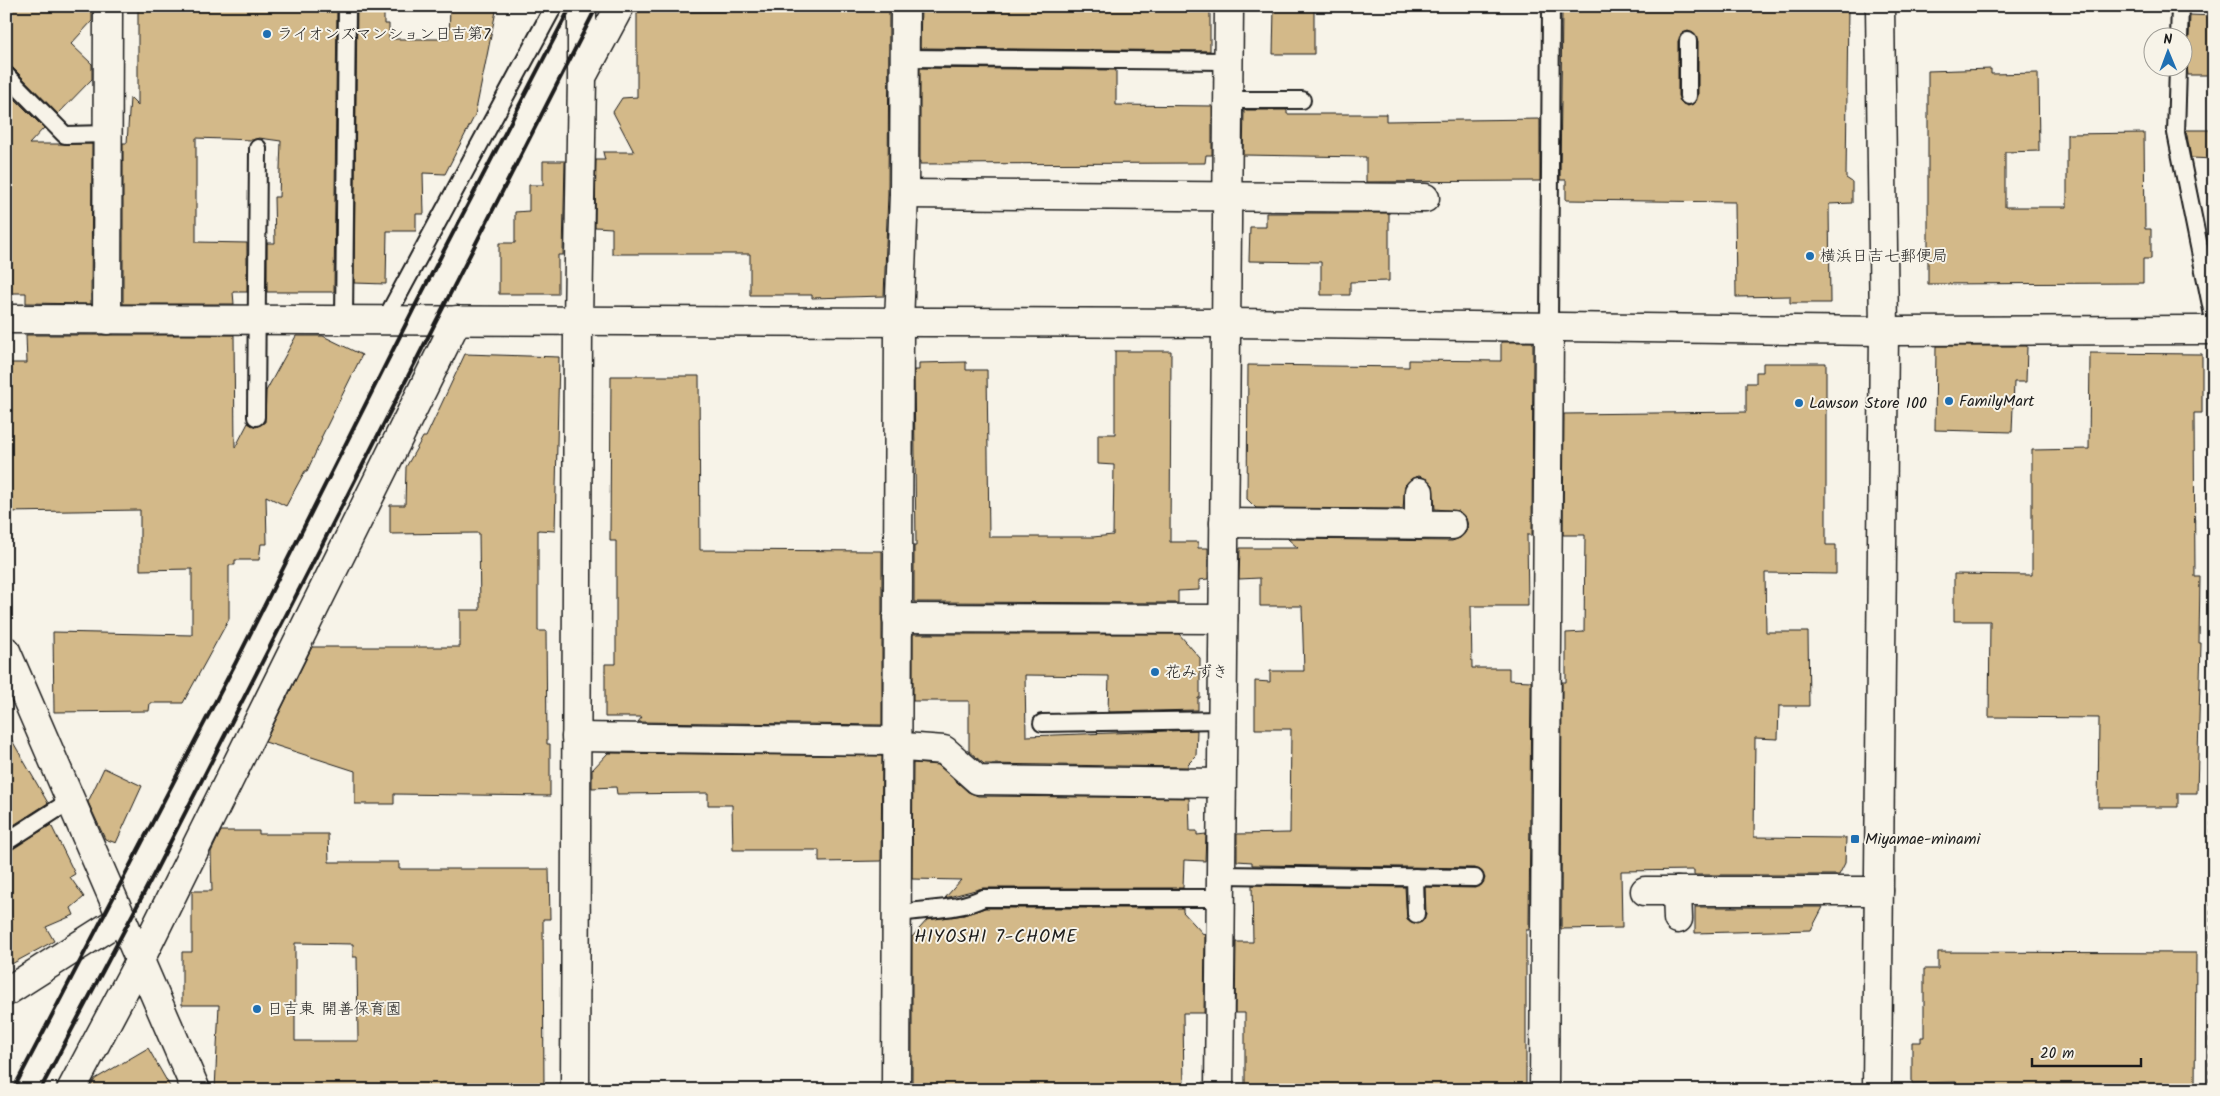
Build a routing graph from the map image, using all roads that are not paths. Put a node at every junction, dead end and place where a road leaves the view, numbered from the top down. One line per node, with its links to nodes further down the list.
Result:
1 (108, 6): 21 (street)
2 (347, 6): 29 (lane)
3 (554, 6): 32 (lane)
4 (582, 6): 16 (street)
5 (620, 6): 16 (street)
6 (905, 6): 13 (street)
7 (1229, 6): 14 (street)
8 (1551, 6): 36 (lane)
9 (1880, 6): 37 (street)
10 (2180, 6): 11 (lane)
11 (2179, 28)
12 (1688, 41): 18 (lane)
13 (904, 58): 14 (lane); 23 (street)
14 (1229, 61): 19 (street)
15 (6, 76): 21 (lane)
16 (582, 77): 33 (street)
17 (2178, 78): 31 (lane)
18 (1688, 96)
19 (1228, 100): 20 (lane); 24 (street)
20 (1302, 100)
21 (107, 134): 27 (street)
22 (258, 148): 28 (lane)
23 (904, 194): 24 (street); 34 (street)
24 (1227, 197): 25 (street); 35 (street)
25 (1425, 198)
26 (6, 319): 27 (street)
27 (107, 320): 28 (street)
28 (257, 320): 29 (street); 39 (lane)
29 (344, 320): 32 (street)
30 (457, 320): 32 (street); 33 (street); 64 (street)
31 (2214, 320)
32 (384, 322)
33 (578, 322): 34 (street); 49 (street)
34 (899, 322): 35 (street); 44 (street)
35 (1227, 323): 36 (street); 41 (street)
36 (1549, 328): 37 (street); 71 (street)
37 (1884, 330): 38 (street); 59 (street)
38 (2214, 330)
39 (256, 417)
40 (1419, 492): 42 (street)
41 (1224, 523): 42 (street); 45 (street)
42 (1419, 525): 43 (street)
43 (1452, 525)
44 (898, 618): 45 (street); 50 (street)
45 (1223, 619): 47 (street)
46 (6, 651): 52 (street)
47 (1222, 720): 48 (lane); 51 (street)
48 (1042, 723)
49 (576, 737): 50 (street); 68 (street)
50 (897, 741): 51 (street); 60 (street)
51 (1221, 783): 56 (street)
52 (71, 800): 53 (lane); 62 (street)
53 (6, 842)
54 (1414, 877): 55 (lane); 56 (lane); 61 (lane)
55 (1475, 878)
56 (1220, 886): 60 (lane); 70 (street)
57 (1645, 891): 58 (street)
58 (1677, 891): 59 (street); 63 (street)
59 (1879, 891): 72 (street)
60 (896, 914): 69 (street)
61 (1416, 914)
62 (122, 918): 64 (street); 65 (street)
63 (1678, 919)
64 (140, 960): 66 (street); 67 (street)
65 (6, 992)
66 (71, 1090)
67 (196, 1090)
68 (574, 1090)
69 (896, 1090)
70 (1219, 1090)
71 (1544, 1090)
72 (1877, 1090)

